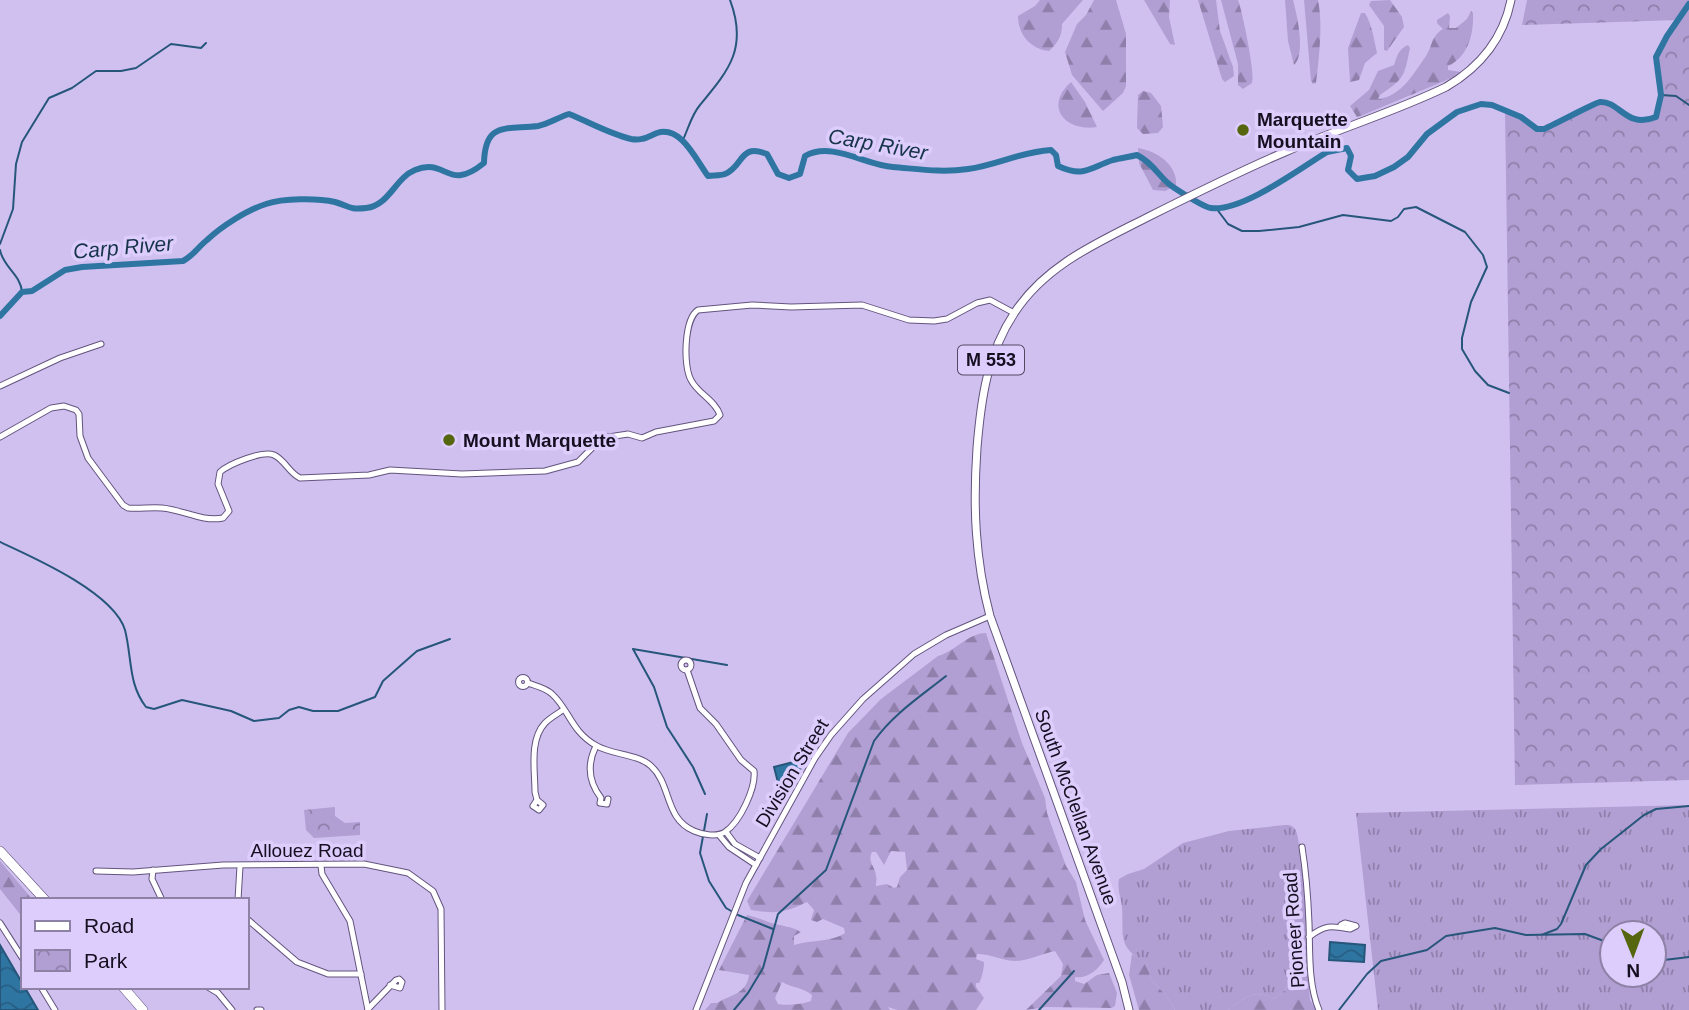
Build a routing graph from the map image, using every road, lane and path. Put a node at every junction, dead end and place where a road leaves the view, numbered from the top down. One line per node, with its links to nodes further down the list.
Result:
1 (1511, 0): 2 (main road, M 553)
2 (1014, 313): 5 (street); 6 (main road, M 553)
3 (101, 344): 4 (street)
4 (0, 386)
5 (0, 437)
6 (990, 615): 16 (street, Division Street); 41 (main road, South McClellan Avenue / M 553)
7 (687, 670): 13 (street)
8 (528, 683): 9 (street)
9 (563, 710): 10 (street); 12 (street)
10 (596, 746): 11 (street); 13 (street)
11 (600, 797)
12 (537, 800)
13 (722, 833): 16 (street); 17 (street)
14 (1302, 847): 28 (street, Pioneer Road)
15 (0, 851): 22 (highway)
16 (760, 858): 17 (street, Division Street)
17 (756, 865): 40 (street, Division Street)
18 (240, 866): 19 (street, Allouez Road); 20 (street, Allouez Road); 24 (street)
19 (321, 866): 30 (street); 39 (street, Allouez Road)
20 (153, 870): 21 (street, Allouez Road); 23 (street)
21 (96, 871)
22 (43, 898)
23 (161, 898)
24 (239, 898)
25 (248, 920): 30 (street)
26 (0, 923): 29 (street)
27 (1341, 925): 28 (street)
28 (1309, 937): 42 (street, Pioneer Road)
29 (21, 956)
30 (361, 974): 35 (street)
31 (390, 985): 35 (street)
32 (42, 989): 36 (street)
33 (126, 989): 37 (highway)
34 (211, 989): 38 (street)
35 (368, 1009)
36 (55, 1010)
37 (144, 1010)
38 (232, 1010)
39 (442, 1010)
40 (696, 1010)
41 (1129, 1010)
42 (1319, 1010)

